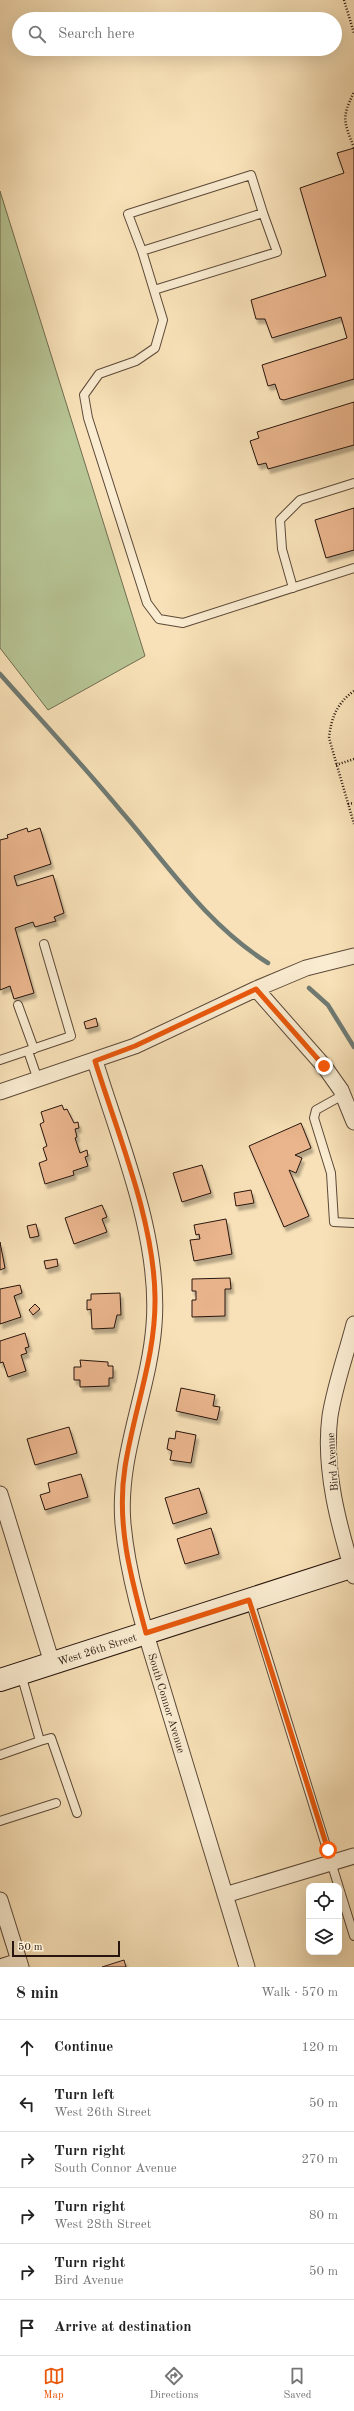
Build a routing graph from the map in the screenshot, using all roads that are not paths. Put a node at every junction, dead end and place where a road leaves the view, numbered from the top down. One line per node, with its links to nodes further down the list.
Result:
1 (263, 213): 2 (lane); 2 (lane); 3 (lane)
2 (142, 251): 3 (lane)
3 (154, 290): 6 (lane)
4 (354, 483): 6 (lane)
5 (354, 568): 6 (lane)
6 (293, 588)
7 (44, 944): 11 (lane)
8 (354, 956): 9 (street)
9 (256, 989): 13 (street); 16 (street)
10 (18, 1005): 11 (lane)
11 (31, 1050): 12 (lane); 14 (lane)
12 (0, 1060)
13 (95, 1061): 14 (street); 23 (street, South Connor Avenue)
14 (38, 1080): 15 (street)
15 (0, 1092)
16 (342, 1095): 17 (street); 18 (lane)
17 (354, 1122)
18 (354, 1223)
19 (354, 1324): 21 (street, Bird Avenue)
20 (0, 1494): 24 (street)
21 (353, 1570): 22 (main road, West 26th Street)
22 (249, 1600): 23 (main road, West 26th Street); 33 (lane)
23 (146, 1633): 24 (main road, West 26th Street); 34 (street, South Connor Avenue)
24 (52, 1663): 25 (main road, West 26th Street)
25 (20, 1673): 26 (main road, West 26th Street); 27 (lane)
26 (0, 1680)
27 (40, 1741): 28 (lane); 30 (lane)
28 (0, 1755)
29 (56, 1803): 31 (lane)
30 (76, 1813)
31 (0, 1822)
32 (354, 1856): 33 (street)
33 (332, 1863): 34 (street); 36 (lane)
34 (225, 1895): 39 (street, South Connor Avenue)
35 (0, 1900): 37 (street)
36 (354, 1936)
37 (20, 1964): 38 (street)
38 (0, 1966)
39 (247, 1967)

